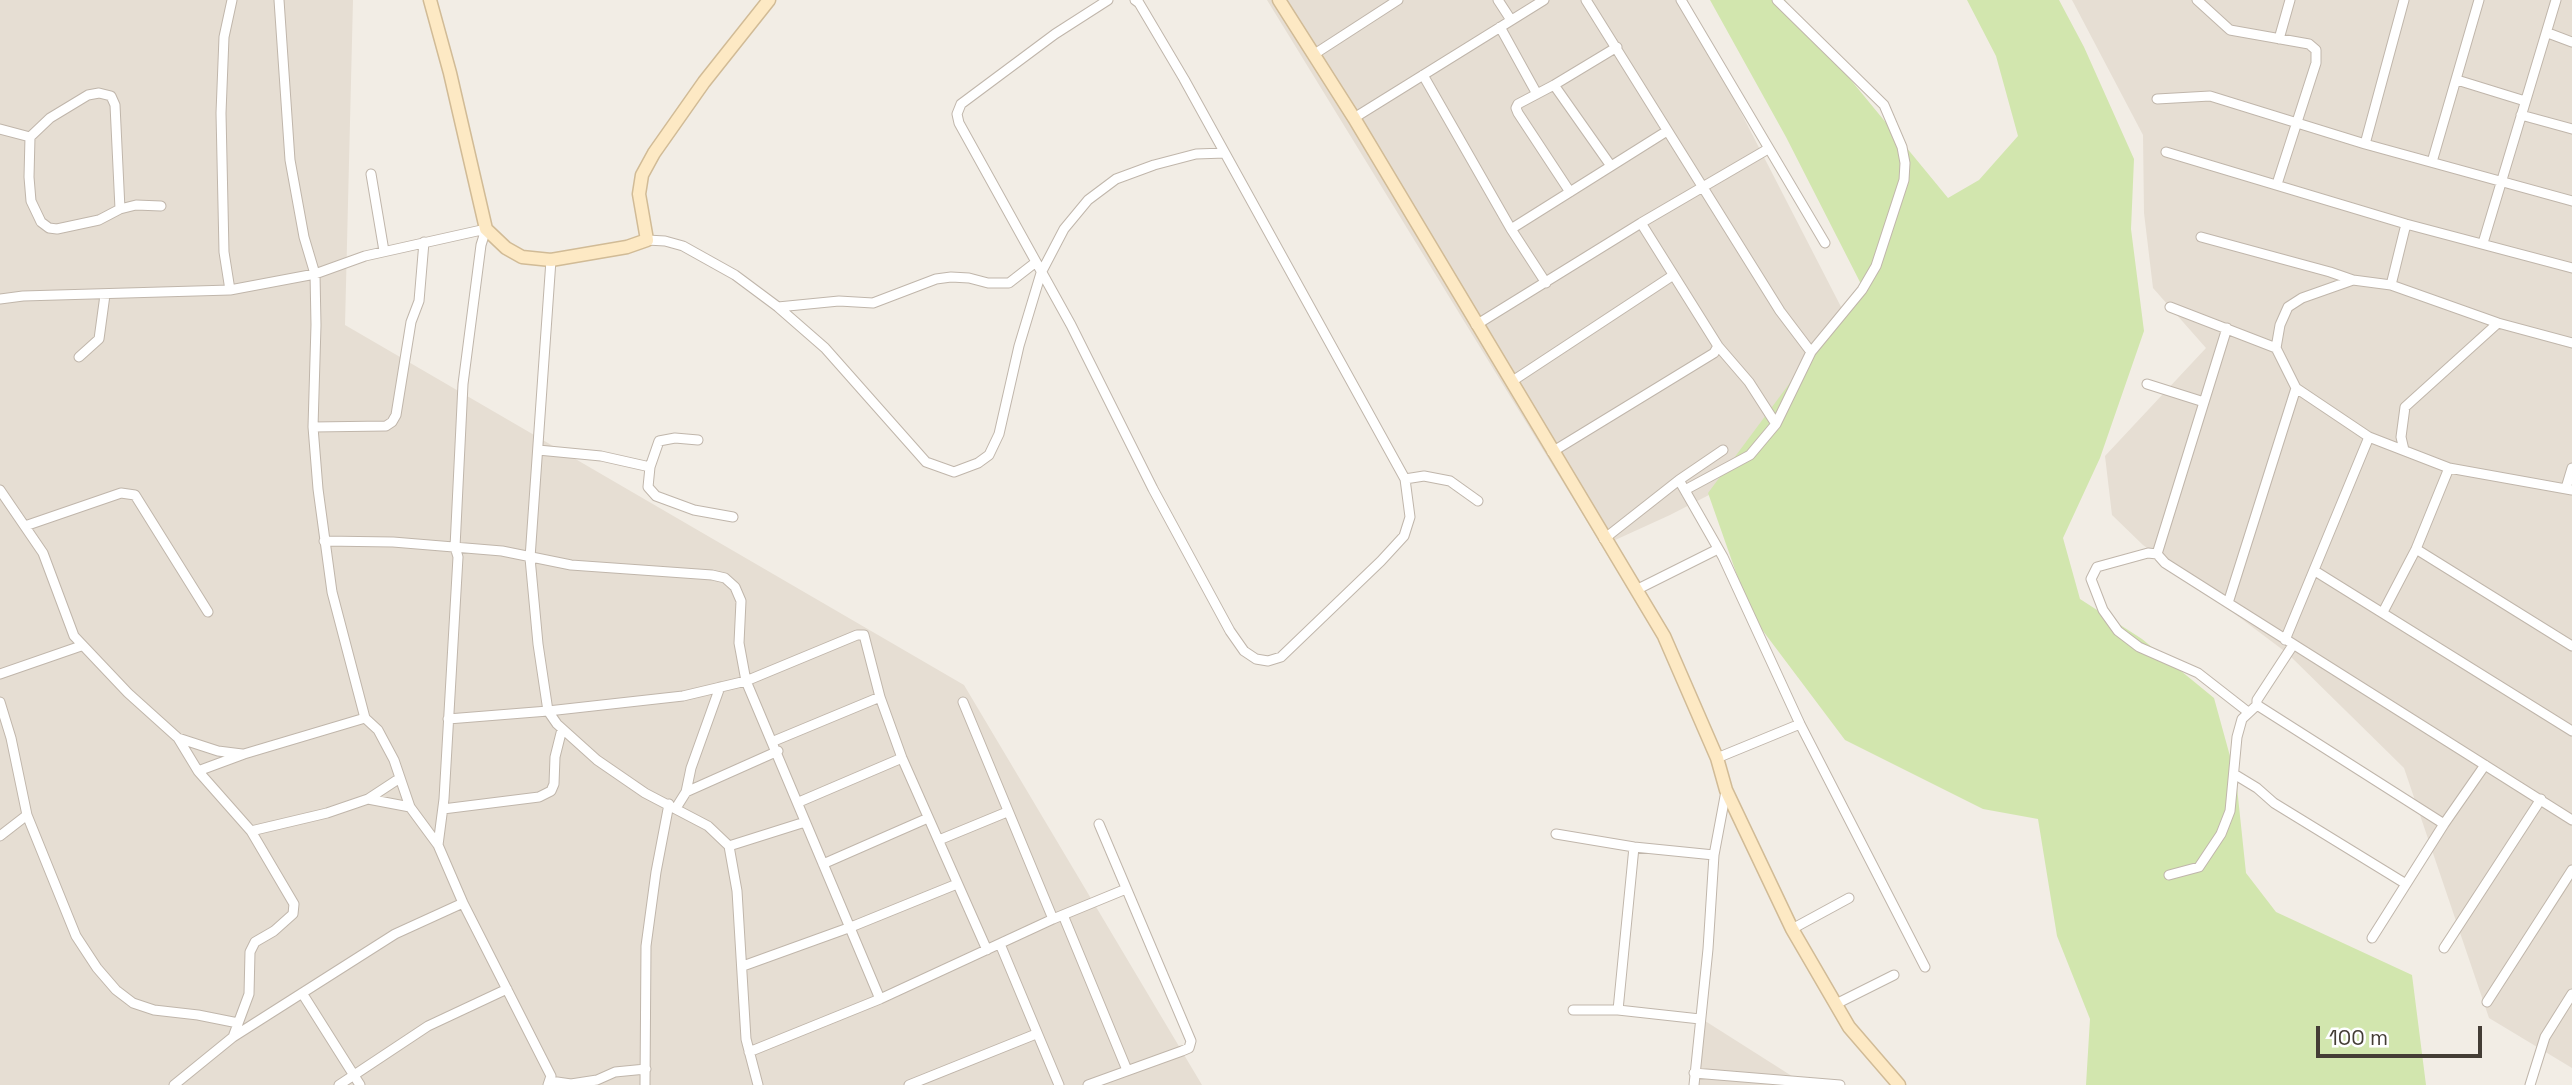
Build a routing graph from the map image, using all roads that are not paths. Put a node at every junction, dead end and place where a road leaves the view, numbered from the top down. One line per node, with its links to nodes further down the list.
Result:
1 (232, 0): 72 (street)
2 (430, 0): 55 (street)
3 (769, 0): 58 (street)
4 (1108, 0): 64 (street)
5 (1135, 0): 42 (street)
6 (1279, 0): 25 (street)
7 (1398, 0): 25 (street)
8 (1498, 0): 19 (street)
9 (1544, 0): 19 (street)
10 (1586, 0): 24 (street)
11 (1681, 0): 40 (street)
12 (1777, 0): 83 (street)
13 (2290, 0): 22 (street)
14 (2404, 0): 39 (street)
15 (2479, 0): 27 (street)
16 (2556, 0): 21 (street)
17 (282, 1): 67 (street)
18 (2203, 2): 22 (street)
19 (1511, 20): 20 (street)
20 (1500, 27): 26 (street); 29 (street)
21 (2548, 33): 23 (street); 31 (street)
22 (2279, 39): 34 (street)
23 (2572, 41)
24 (1617, 47): 28 (street); 37 (street)
25 (1313, 55): 33 (street)
26 (1423, 75): 33 (street); 56 (street)
27 (2457, 80): 31 (street); 43 (street)
28 (1554, 85): 29 (street); 44 (street)
29 (1538, 94): 49 (street)
30 (2157, 99): 34 (street)
31 (2525, 101): 32 (street)
32 (2521, 115): 36 (street); 46 (street)
33 (1354, 118): 78 (street)
34 (2297, 124): 39 (street); 47 (street)
35 (0, 129): 38 (street)
36 (2572, 129)
37 (1667, 131): 44 (street); 48 (street)
38 (30, 137): 52 (street); 52 (street)
39 (2365, 144): 43 (street)
40 (1768, 149): 48 (street); 60 (street)
41 (2166, 152): 47 (street)
42 (1225, 153): 66 (street); 100 (street)
43 (2432, 162): 46 (street)
44 (1611, 166): 49 (street)
45 (371, 174): 62 (street)
46 (2502, 182): 50 (street); 61 (street)
47 (2277, 184): 54 (street)
48 (1702, 188): 53 (street); 83 (street)
49 (1570, 192): 56 (street)
50 (2572, 201)
51 (161, 206): 52 (street)
52 (120, 209)
53 (1641, 223): 68 (street); 70 (street)
54 (2406, 224): 61 (street); 71 (street)
55 (486, 229): 59 (street); 63 (street); 110 (street)
56 (1511, 229): 70 (street)
57 (2201, 237): 69 (street)
58 (647, 240): 63 (street); 75 (street)
59 (424, 242): 62 (street); 90 (street)
60 (1825, 243)
61 (2483, 243): 65 (street)
62 (384, 251): 67 (street)
63 (551, 260): 93 (street)
64 (1035, 262): 66 (street); 75 (street)
65 (2572, 268)
66 (1041, 273): 75 (street); 100 (street)
67 (315, 274): 72 (street); 90 (street)
68 (1672, 276): 81 (street); 85 (street)
69 (2354, 280): 71 (street); 82 (street)
70 (1546, 283): 78 (street)
71 (2391, 285): 77 (street)
72 (230, 290): 73 (street)
73 (104, 295): 74 (street); 84 (street)
74 (0, 299)
75 (778, 307)
76 (2170, 307): 79 (street)
77 (2498, 323): 80 (street); 95 (street)
78 (1476, 325): 85 (street)
79 (2227, 328): 82 (street); 88 (street)
80 (2572, 343)
81 (1718, 346): 89 (street); 96 (street)
82 (2276, 348): 87 (street)
83 (1811, 352): 89 (street)
84 (79, 357)
85 (1510, 382): 96 (street)
86 (2147, 384): 88 (street)
87 (2296, 388): 91 (street); 117 (street)
88 (2204, 402): 113 (street)
89 (1776, 424): 104 (street)
90 (313, 427): 109 (street)
91 (2369, 437): 95 (street); 115 (street)
92 (698, 440): 97 (street)
93 (538, 450): 97 (street); 114 (street)
94 (1723, 450): 101 (street)
95 (2404, 450): 98 (street)
96 (1552, 452): 108 (street)
97 (650, 467): 106 (street)
98 (2449, 468): 102 (street); 112 (street)
99 (2572, 468): 102 (street)
100 (1405, 479): 105 (street)
101 (1679, 480): 104 (street); 108 (street)
102 (2569, 489)
103 (0, 490): 107 (street)
104 (1685, 490): 111 (street)
105 (1478, 501)
106 (733, 517)
107 (25, 526): 118 (street); 121 (street)
108 (1604, 539): 116 (street)
109 (324, 541): 110 (street); 132 (street)
110 (455, 547): 114 (street); 133 (street)
111 (1718, 549): 116 (street); 134 (street)
112 (2416, 549): 119 (street); 122 (street)
113 (2157, 554): 117 (street); 131 (street)
114 (530, 558): 124 (street); 130 (street)
115 (2315, 571): 119 (street); 120 (street)
116 (1636, 590): 142 (street)
117 (2228, 603): 120 (street)
118 (208, 612)
119 (2383, 612): 136 (street)
120 (2289, 642): 129 (street); 143 (street)
121 (81, 646): 123 (street); 137 (street)
122 (2572, 646)
123 (0, 674)
124 (746, 681): 125 (street); 126 (street); 138 (street)
125 (720, 687): 130 (street); 148 (street)
126 (880, 697): 138 (street); 141 (street)
127 (0, 702): 156 (street)
128 (963, 702): 155 (street)
129 (2256, 705): 131 (street); 161 (street)
130 (548, 711): 133 (street); 135 (street)
131 (2248, 712): 145 (street)
132 (365, 718): 140 (street); 146 (street)
133 (448, 719): 154 (street)
134 (1800, 724): 142 (street); 187 (street)
135 (562, 729): 152 (street); 154 (street)
136 (2572, 731)
137 (178, 738): 140 (street); 144 (street)
138 (774, 741): 139 (street)
139 (778, 751): 148 (street); 151 (street)
140 (244, 754): 144 (street)
141 (902, 758): 151 (street); 157 (street)
142 (1717, 758): 147 (street)
143 (2485, 765): 150 (street); 161 (street)
144 (198, 771): 162 (street)
145 (2234, 774): 172 (street); 174 (street)
146 (400, 778): 149 (street); 153 (street)
147 (1726, 790): 169 (street); 181 (street)
148 (686, 792): 152 (street)
149 (368, 799): 153 (street); 162 (street)
150 (2541, 799): 158 (street); 184 (street)
151 (799, 802): 159 (street)
152 (672, 806): 167 (street); 202 (street)
153 (410, 807): 166 (street)
154 (443, 809): 166 (street)
155 (1007, 812): 165 (street); 179 (street)
156 (26, 814): 164 (street); 198 (street)
157 (929, 818): 165 (street); 170 (street)
158 (2572, 820)
159 (805, 822): 167 (street); 170 (street)
160 (1099, 824): 175 (street)
161 (2444, 824): 174 (street)
162 (251, 831): 198 (street)
163 (1556, 834): 168 (street)
164 (0, 836)
165 (939, 840): 173 (street)
166 (438, 845): 177 (street)
167 (729, 846): 186 (street)
168 (1634, 847): 169 (street); 196 (street)
169 (1714, 855): 197 (street)
170 (823, 864): 180 (street)
171 (2572, 870): 193 (street)
172 (2169, 875)
173 (957, 884): 180 (street); 185 (street)
174 (2406, 884): 182 (street)
175 (1126, 889): 178 (street); 203 (street)
176 (1849, 898): 181 (street)
177 (463, 903): 189 (street); 190 (street)
178 (1063, 915): 179 (street); 203 (street)
179 (1053, 919): 183 (street)
180 (851, 928): 186 (street); 192 (street)
181 (1792, 929): 194 (street)
182 (2372, 938)
183 (1000, 944): 185 (street); 199 (street)
184 (2444, 948)
185 (987, 950): 192 (street)
186 (743, 966): 201 (street)
187 (1925, 967)
188 (1894, 975): 194 (street)
189 (508, 989): 205 (street); 207 (street)
190 (303, 993): 200 (street); 205 (street)
191 (2572, 994): 219 (street)
192 (880, 999): 201 (street)
193 (2487, 1002)
194 (1836, 1004): 206 (street)
195 (1573, 1010): 196 (street)
196 (1618, 1010): 197 (street)
197 (1700, 1019): 204 (street)
198 (238, 1023): 200 (street)
199 (1036, 1034): 213 (street); 214 (street)
200 (233, 1037): 209 (street)
201 (749, 1052): 208 (street)
202 (646, 1069): 207 (street); 212 (street)
203 (1127, 1070): 215 (street)
204 (1695, 1073): 216 (street); 217 (street)
205 (353, 1074): 210 (street); 211 (street)
206 (1886, 1079): 218 (street)
207 (549, 1083)
208 (757, 1084)
209 (174, 1085)
210 (339, 1085)
211 (360, 1085)
212 (645, 1085)
213 (909, 1085)
214 (1059, 1085)
215 (1088, 1085)
216 (1695, 1085)
217 (1840, 1085)
218 (1899, 1085)
219 (2530, 1085)

